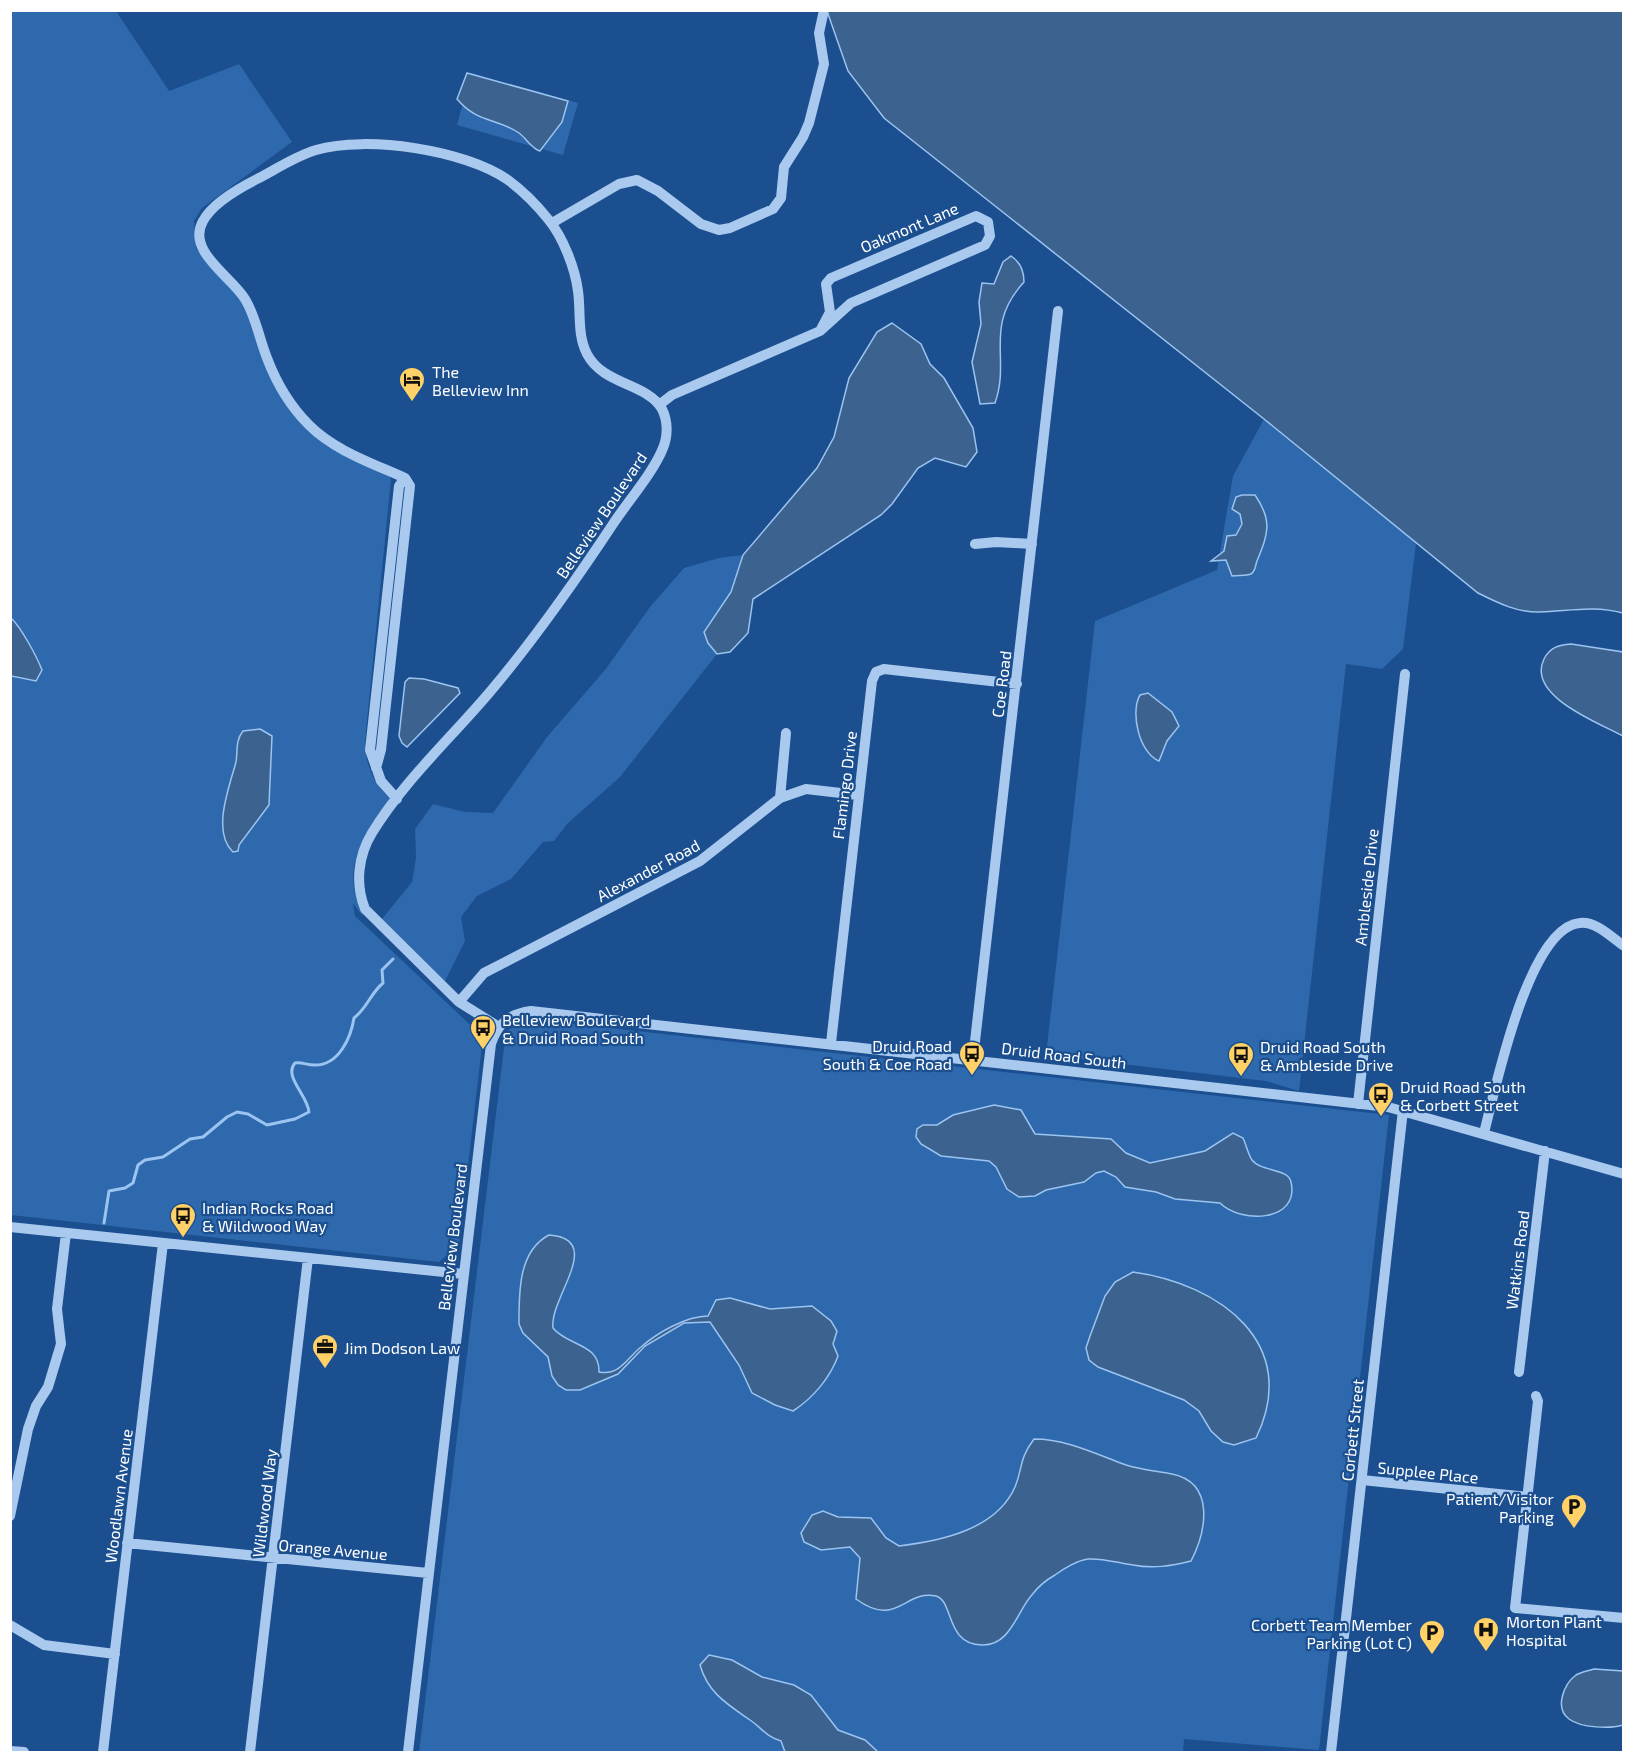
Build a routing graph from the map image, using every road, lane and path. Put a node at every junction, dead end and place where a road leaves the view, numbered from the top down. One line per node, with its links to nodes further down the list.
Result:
1 (823, 13): 2 (street)
2 (552, 223): 7 (street); 15 (street)
3 (828, 295): 4 (street); 4 (street, Oakmont Lane); 6 (street, Oakmont Lane)
4 (851, 303): 6 (street, Oakmont Lane)
5 (1058, 311): 9 (street, Coe Road)
6 (820, 331): 7 (street, Oakmont Lane)
7 (659, 405): 15 (street, Belleview Boulevard)
8 (975, 544): 9 (street)
9 (1032, 544): 11 (street, Coe Road)
10 (1405, 674): 21 (street, Ambleside Drive)
11 (1017, 684): 13 (street, Flamingo Drive); 20 (street, Coe Road)
12 (786, 733): 14 (street)
13 (858, 795): 14 (street, Alexander Road); 19 (street, Flamingo Drive)
14 (780, 798): 17 (street, Alexander Road)
15 (397, 799): 17 (street, Belleview Boulevard)
16 (1623, 946): 23 (street)
17 (459, 1002): 18 (street, Belleview Boulevard)
18 (499, 1027): 19 (street, Druid Road South); 30 (street, Belleview Boulevard)
19 (831, 1043): 20 (street, Druid Road South)
20 (972, 1059): 21 (street, Druid Road South)
21 (1358, 1104): 22 (street, Druid Road South)
22 (1403, 1110): 23 (street, Druid Road South); 33 (street, Corbett Street)
23 (1484, 1133): 24 (street, Druid Road South)
24 (1545, 1151): 25 (street, Druid Road South); 31 (street, Watkins Road)
25 (1623, 1174)
26 (10, 1227): 27 (street)
27 (66, 1233): 28 (street); 35 (street)
28 (163, 1243): 29 (street); 36 (street, Woodlawn Avenue)
29 (308, 1258): 30 (street); 37 (street, Wildwood Way)
30 (463, 1274): 38 (street, Belleview Boulevard)
31 (1519, 1372)
32 (1536, 1396): 34 (street)
33 (1362, 1480): 34 (street, Supplee Place); 47 (street, Corbett Street)
34 (1527, 1497): 39 (street)
35 (10, 1516)
36 (127, 1543): 37 (street, Orange Avenue); 41 (street, Woodlawn Avenue)
37 (273, 1559): 38 (street, Orange Avenue); 45 (street, Wildwood Way)
38 (428, 1573): 46 (street, Belleview Boulevard)
39 (1623, 1618)
40 (10, 1625): 41 (street)
41 (115, 1654): 44 (street, Woodlawn Avenue)
42 (10, 1751): 43 (street)
43 (24, 1752)
44 (103, 1752)
45 (250, 1752)
46 (408, 1752)
47 (1331, 1752)

